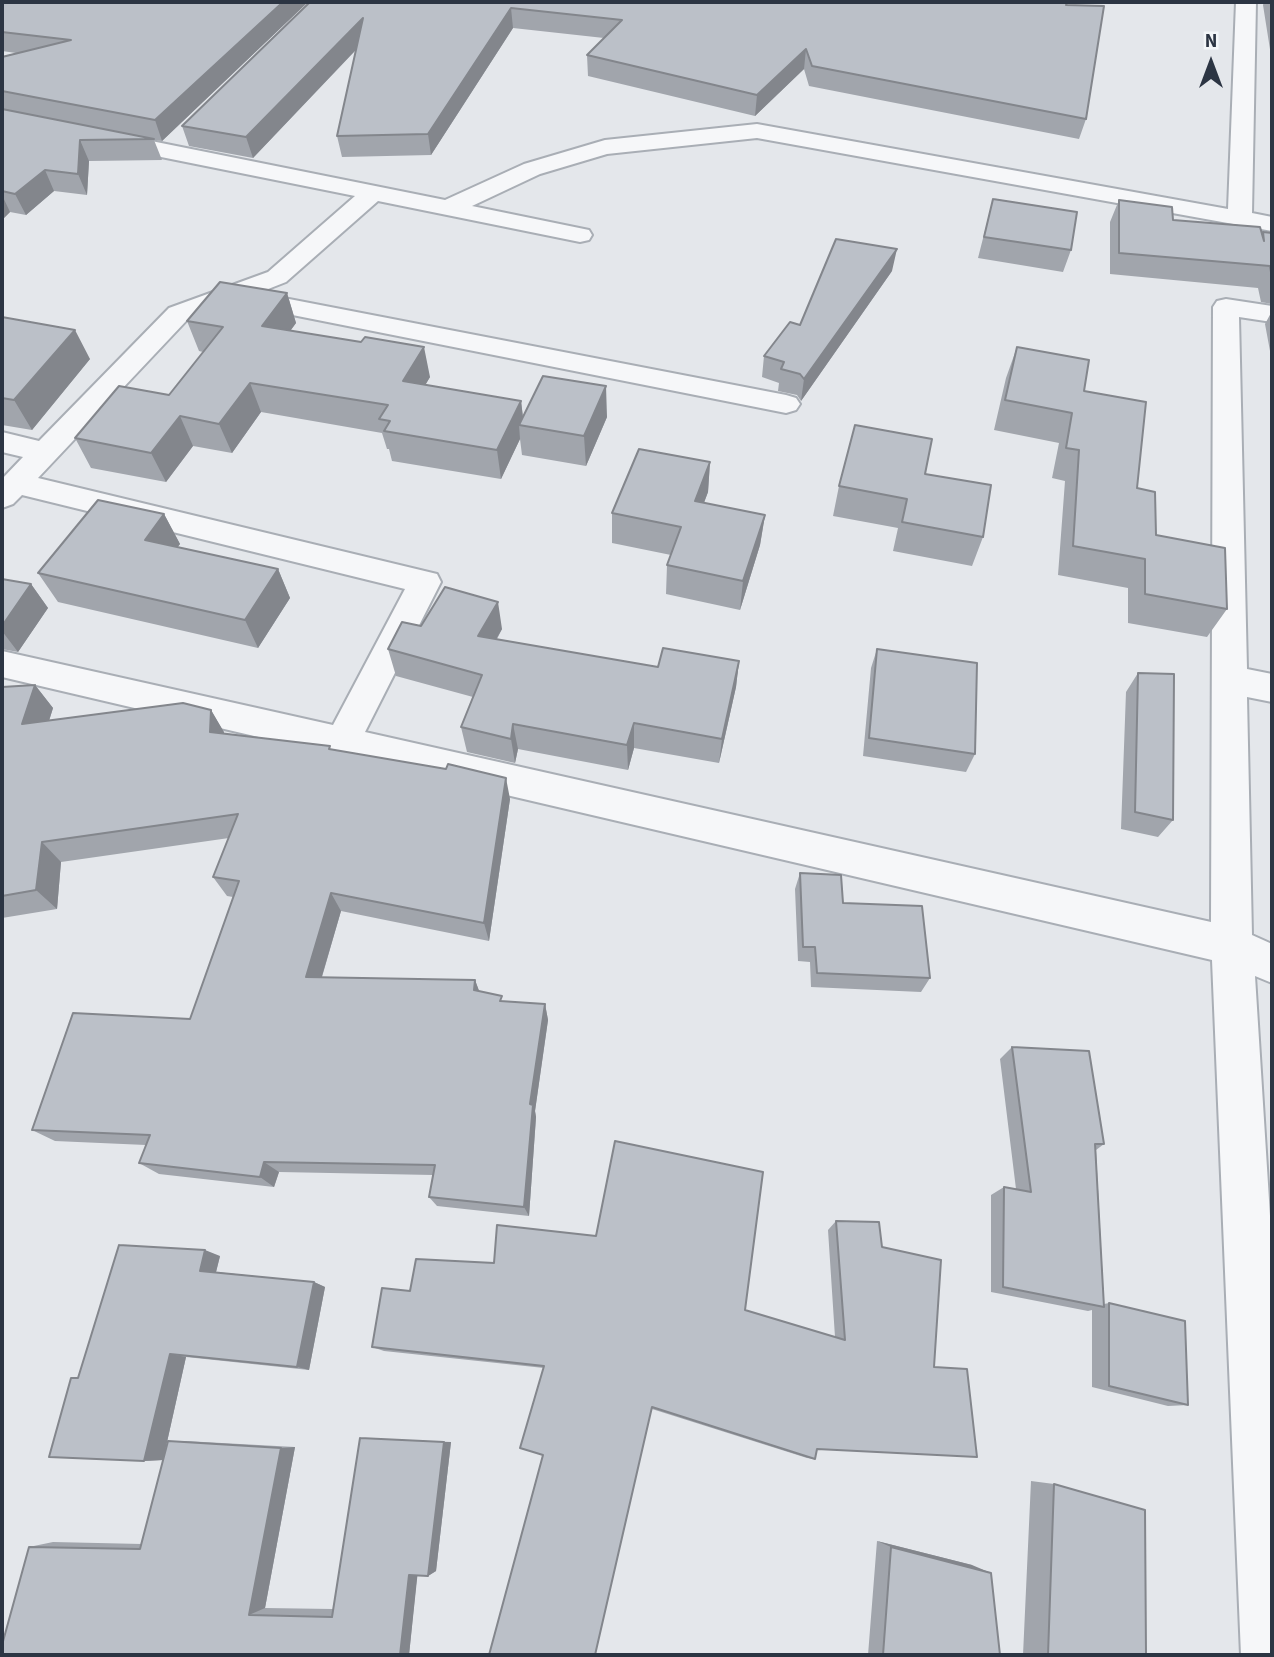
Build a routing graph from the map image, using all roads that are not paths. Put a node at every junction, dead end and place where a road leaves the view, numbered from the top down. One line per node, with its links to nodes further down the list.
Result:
1 (1246, 2): 7 (street)
2 (2, 118): 4 (street)
3 (186, 134): 4 (street)
4 (167, 152): 5 (street)
5 (374, 192): 6 (street); 10 (street)
6 (448, 208): 7 (street); 9 (street)
7 (1240, 218): 8 (street)
8 (1272, 224)
9 (580, 235)
10 (228, 295): 12 (street); 14 (street)
11 (1272, 314): 17 (street)
12 (786, 404)
13 (2, 442): 14 (street)
14 (46, 452): 15 (street)
15 (8, 490): 19 (street)
16 (2, 664): 19 (street)
17 (1229, 679): 18 (street); 20 (street)
18 (1272, 688)
19 (342, 743): 20 (street)
20 (1232, 946): 21 (street); 22 (street)
21 (1272, 964)
22 (1269, 1655)

